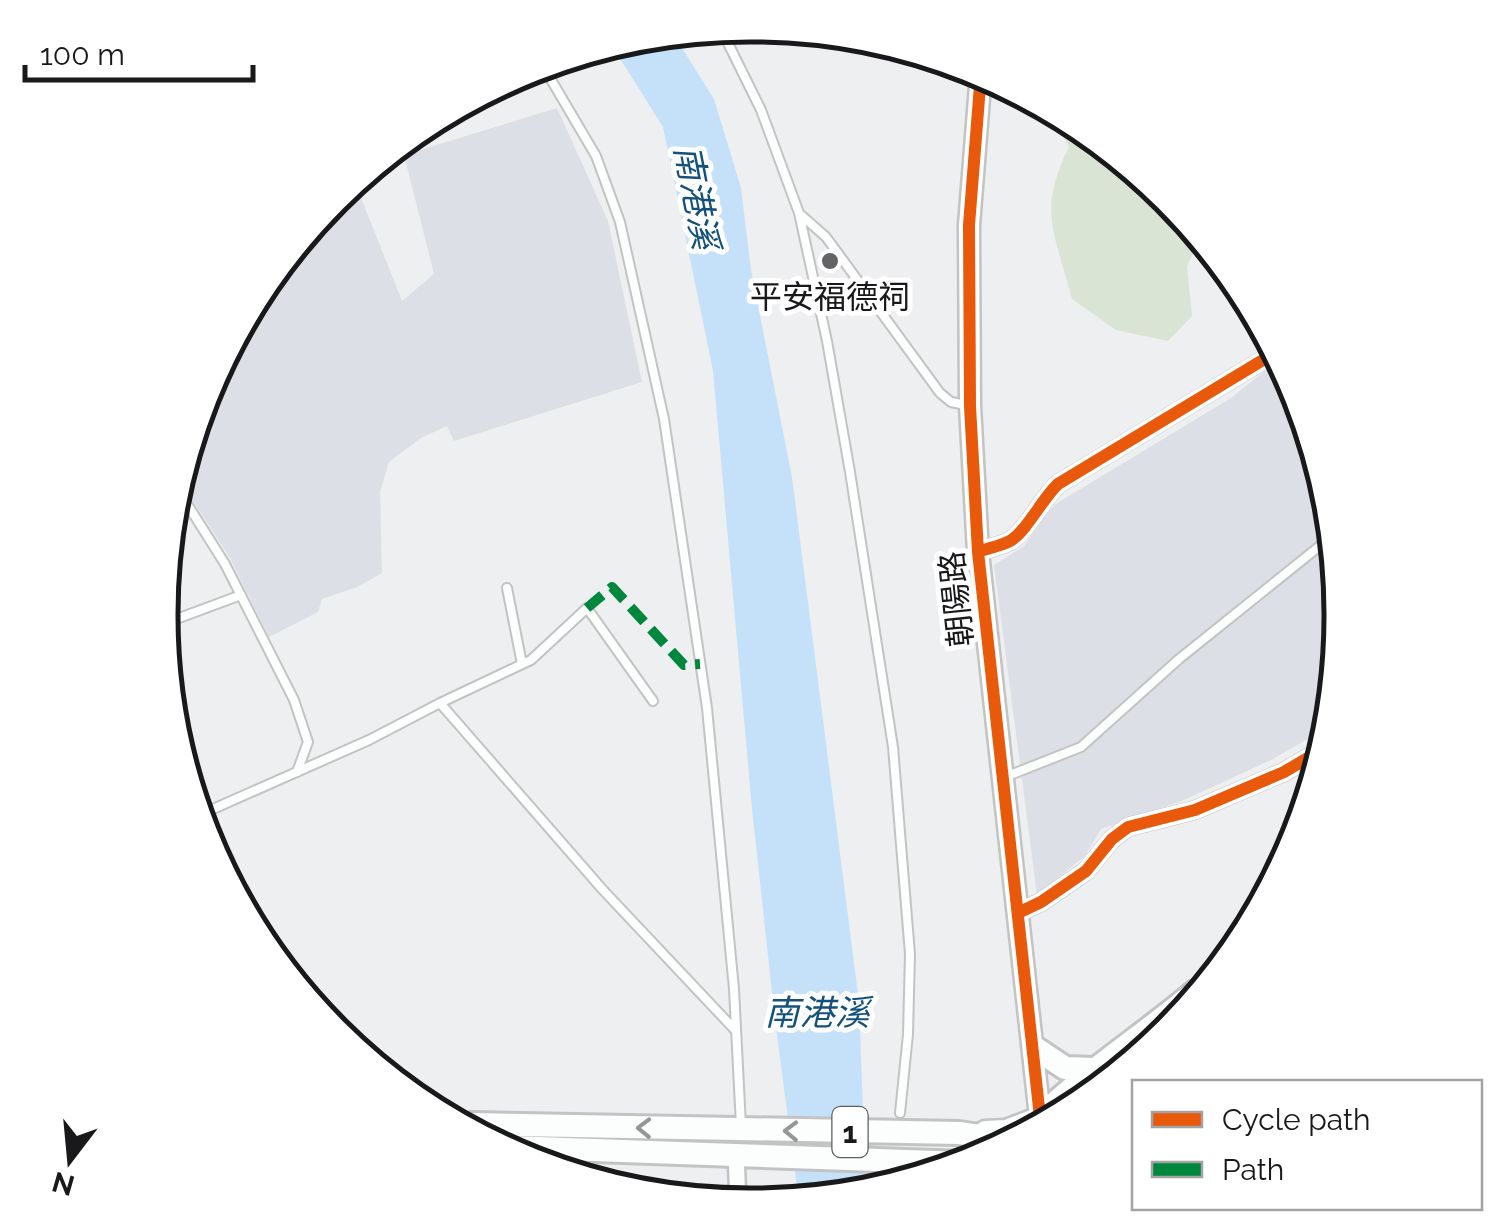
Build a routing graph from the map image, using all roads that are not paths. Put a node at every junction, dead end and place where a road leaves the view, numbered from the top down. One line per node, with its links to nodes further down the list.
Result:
1 (728, 43): 4 (lane)
2 (551, 79): 21 (lane)
3 (980, 91): 6 (street, 朝陽路)
4 (799, 213): 6 (lane); 27 (lane)
5 (1263, 360): 9 (street)
6 (970, 406): 9 (street, 朝陽路)
7 (189, 507): 11 (lane)
8 (1319, 546): 18 (lane)
9 (978, 552): 18 (street, 朝陽路)
10 (507, 588): 13 (lane)
11 (241, 595): 12 (lane); 17 (lane)
12 (178, 618)
13 (522, 664): 14 (lane); 15 (lane)
14 (654, 701)
15 (440, 703): 17 (lane); 21 (lane)
16 (1305, 760): 20 (street)
17 (297, 772): 19 (lane)
18 (1005, 777): 20 (street, 朝陽路)
19 (213, 809)
20 (1020, 912): 22 (street, 朝陽路)
21 (736, 1031): 32 (lane)
22 (1035, 1048): 24 (main road); 26 (street, 朝陽路)
23 (1124, 1049): 24 (main road)
24 (1094, 1069): 25 (main road)
25 (1072, 1089)
26 (1039, 1110)
27 (900, 1113)
28 (493, 1125): 32 (main road, 1, one-way to 28)
29 (999, 1130): 30 (street)
30 (959, 1133): 31 (main road, 1); 32 (main road, 1, one-way to 32)
31 (985, 1137)
32 (747, 1142): 33 (main road, 1); 34 (main road, 1); 35 (street)
33 (538, 1146)
34 (925, 1160)
35 (740, 1187)

